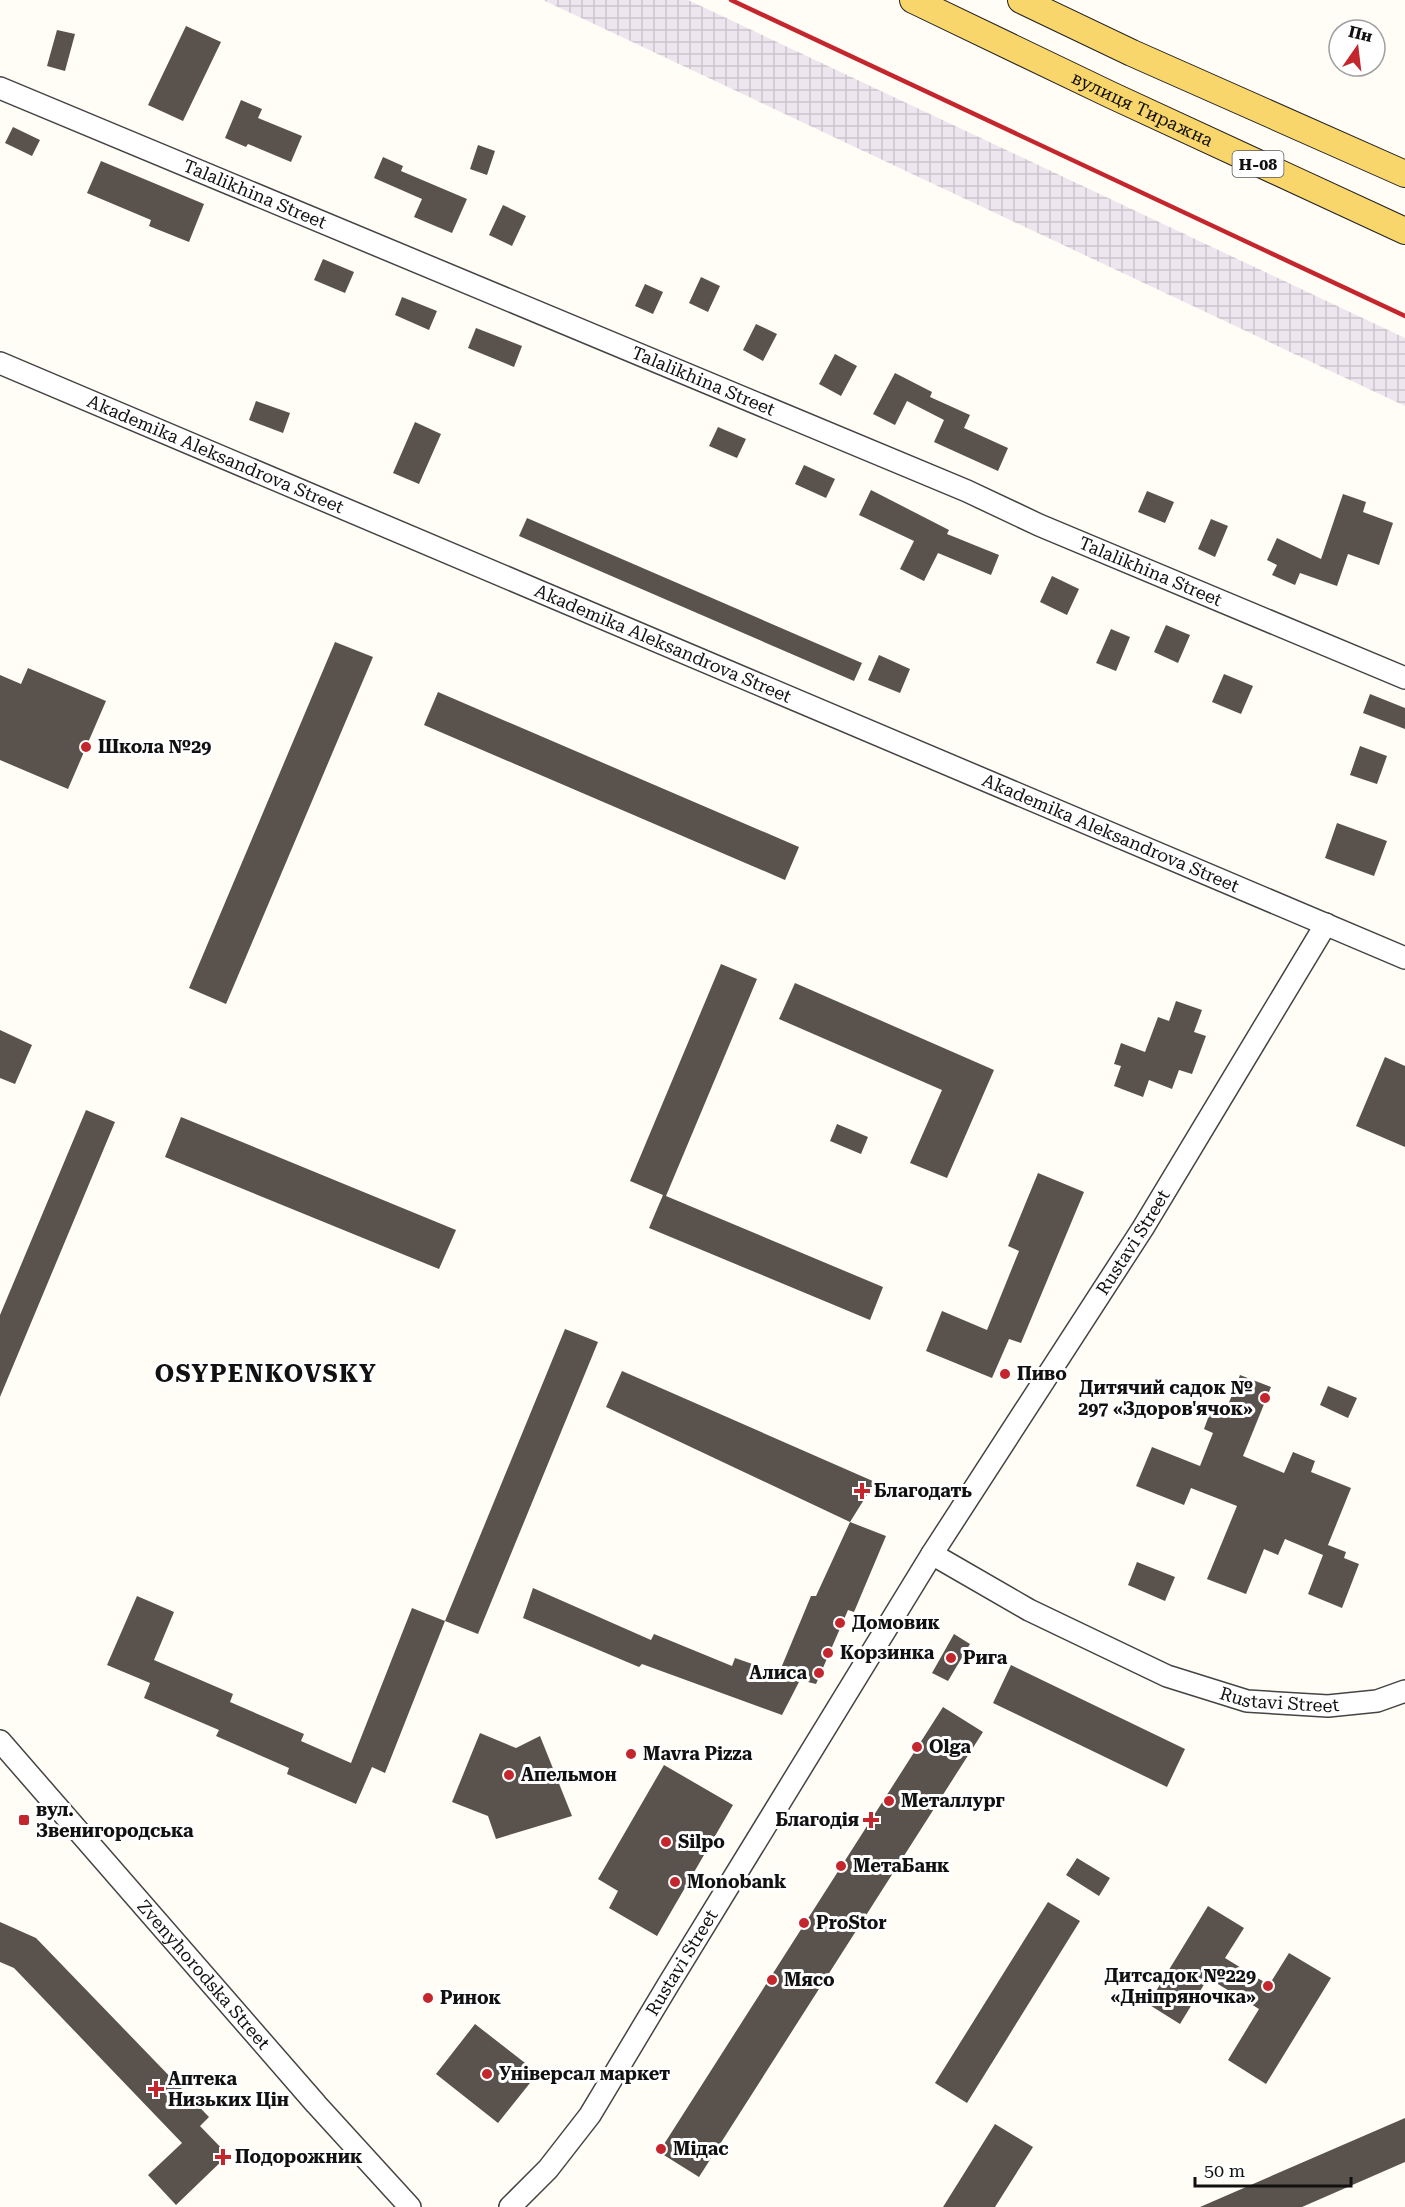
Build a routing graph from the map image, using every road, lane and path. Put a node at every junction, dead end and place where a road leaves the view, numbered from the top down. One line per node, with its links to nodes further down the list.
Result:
1 (913, 0): 5 (main road, вулиця Тиражна / Н-08)
2 (1021, 0): 4 (main road)
3 (0, 88): 7 (street, Talalikhina Street)
4 (1405, 174)
5 (1405, 231)
6 (0, 363): 8 (street, Akademika Aleksandrova Street)
7 (1405, 678)
8 (1326, 924): 9 (street, Akademika Aleksandrova Street); 10 (street, Rustavi Street)
9 (1405, 958)
10 (932, 1554): 11 (street, Rustavi Street); 14 (street, Rustavi Street)
11 (1405, 1691)
12 (0, 1741): 13 (street, Zvenyhorodska Street)
13 (410, 2207)
14 (510, 2207)

